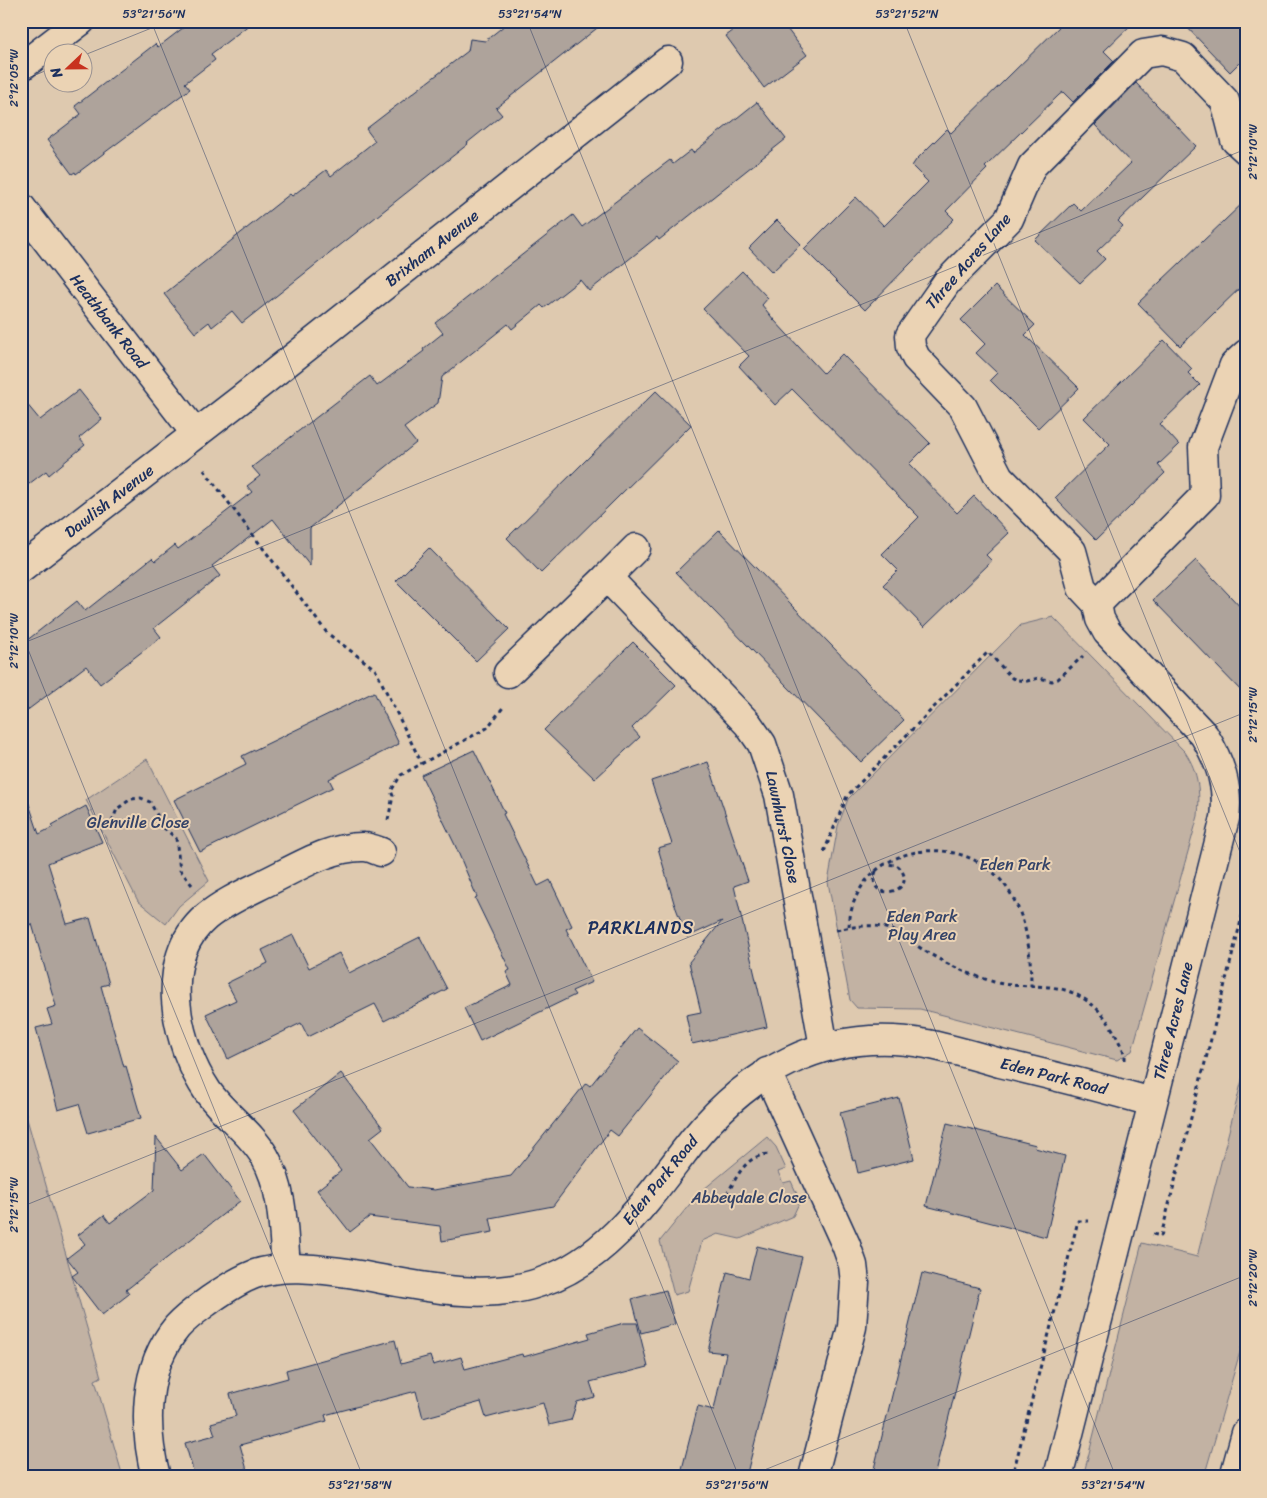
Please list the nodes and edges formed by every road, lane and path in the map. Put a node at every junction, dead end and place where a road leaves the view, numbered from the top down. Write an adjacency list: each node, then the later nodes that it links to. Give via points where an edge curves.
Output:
1 (82, 21): 3 (main road)
2 (668, 61): 7 (main road, Brixham Avenue)
3 (21, 67)
4 (1246, 150): 11 (main road, Three Acres Lane, via 1236,140 1225,101 1183,57 1162,51 1143,54 1032,166 1008,219 947,282 910,335 916,358 963,407 998,478 1072,551 1082,588)
5 (21, 207): 7 (main road, Heathbank Road)
6 (1246, 354): 11 (main road, via 1234,365 1203,448 1205,495)
7 (190, 439): 9 (main road, Dawlish Avenue); 14 (path, via 326,633 374,669)
8 (636, 548): 10 (main road)
9 (21, 568)
10 (606, 578): 13 (main road); 24 (main road, Lawnhurst Close, via 748,724 762,744 779,795)
11 (1097, 604): 27 (main road, Three Acres Lane, via 1106,632 1204,735 1225,782 1225,818)
12 (1088, 652): 17 (path, via 1065,675 1052,681 1039,678 1021,681 1012,678 988,652 847,796)
13 (508, 673): 14 (path, via 513,696 487,728)
14 (422, 764): 16 (path, via 401,775 391,791 393,796)
15 (112, 822): 19 (path, via 117,808 131,799 141,798 150,802 164,828 176,838 180,870 193,887)
16 (382, 852): 32 (main road, via 366,847 344,848 238,896 205,918 180,956 176,1012 184,1039 194,1067 209,1092 251,1136 275,1179)
17 (823, 856)
18 (880, 866): 18 (path, via 892,863 900,868 904,877 898,890 888,893 879,889 874,876); 21 (path, via 856,898); 23 (path, via 904,855 947,851 970,858 998,877 1017,904 1024,926)
19 (187, 892)
20 (1246, 901): 31 (path)
21 (849, 928): 22 (path); 23 (path, via 888,927 958,968 1009,986)
22 (828, 933)
23 (1031, 986): 25 (path, via 1073,993 1107,1018 1125,1055)
24 (824, 1047): 26 (main road, Eden Park Road); 27 (main road, Eden Park Road, via 872,1040 926,1044)
25 (1124, 1066)
26 (767, 1072): 32 (main road, Eden Park Road, via 715,1113 618,1232 589,1258 563,1274 537,1284 487,1292 460,1291 329,1270); 37 (main road, via 846,1245 855,1282 852,1327)
27 (1152, 1102): 39 (main road, Three Acres Lane)
28 (772, 1157): 29 (path, via 759,1155 748,1162 735,1176)
29 (722, 1201)
30 (1094, 1221): 38 (path, via 1078,1221)
31 (1161, 1236)
32 (286, 1268): 36 (main road, Eden Park Road, via 256,1274 224,1290 185,1318 157,1356 148,1410)
33 (1246, 1433): 40 (main road)
34 (21, 1458): 35 (path)
35 (29, 1477)
36 (156, 1477)
37 (812, 1477)
38 (1012, 1477)
39 (1058, 1477)
40 (1234, 1477)

